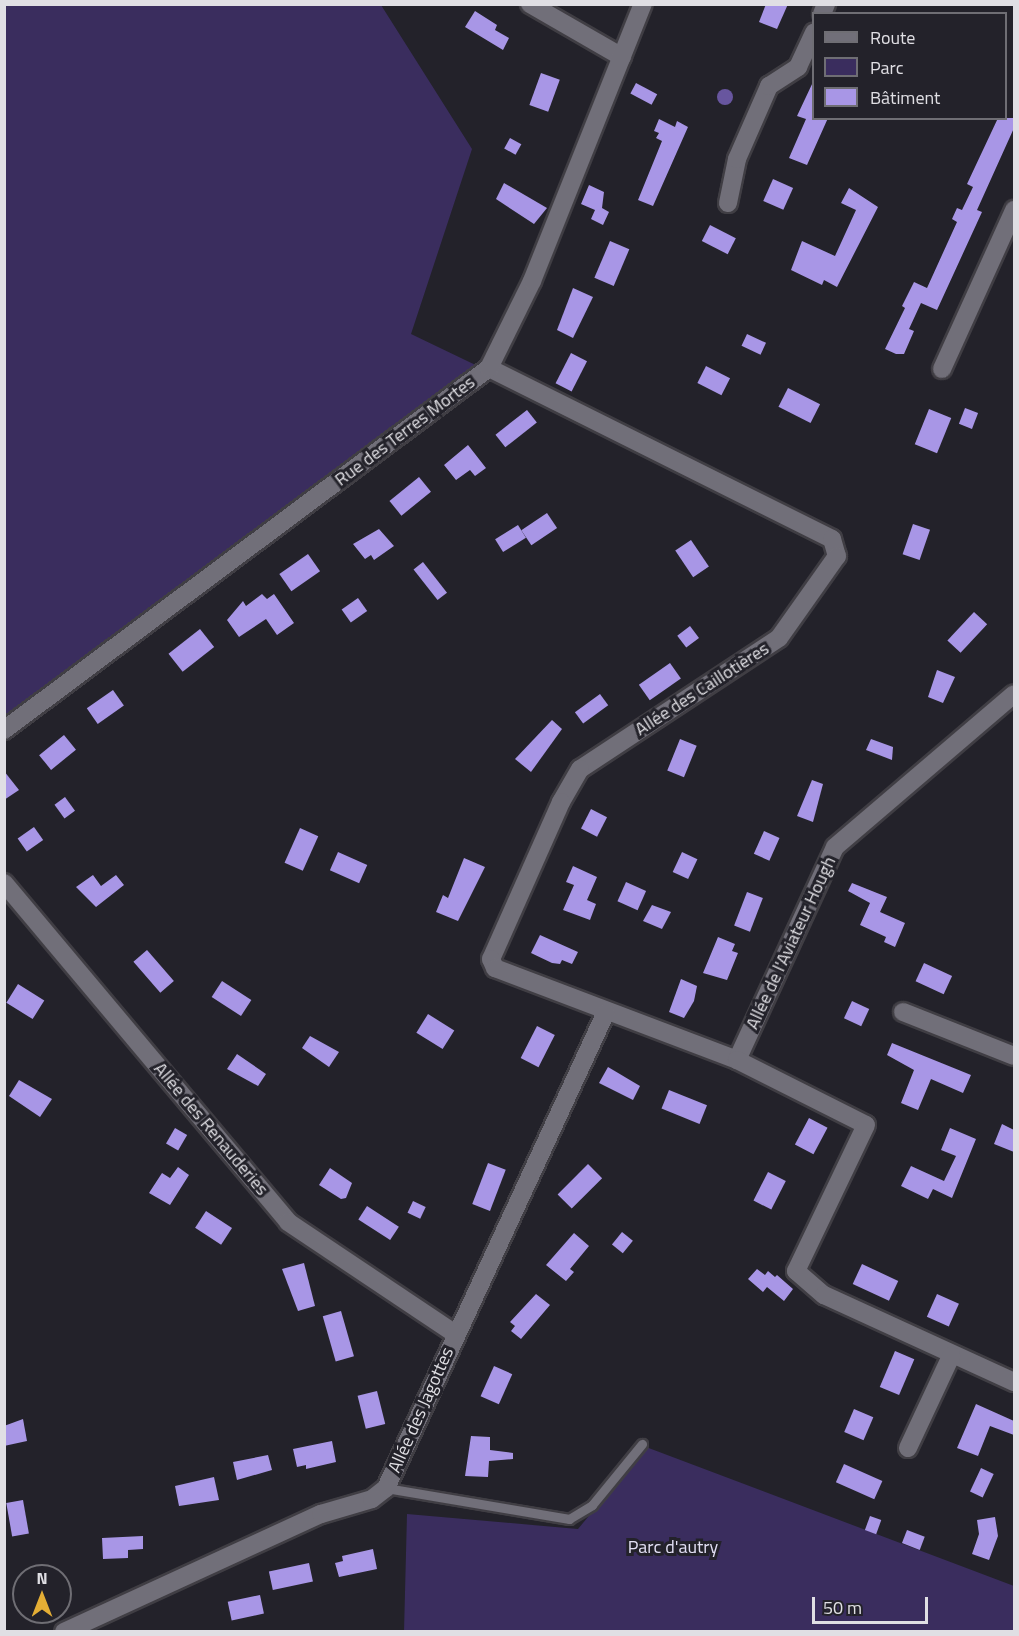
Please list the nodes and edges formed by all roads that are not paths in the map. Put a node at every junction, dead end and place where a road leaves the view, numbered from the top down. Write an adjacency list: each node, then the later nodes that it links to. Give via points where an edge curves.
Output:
1 (530, 4): 4 (street)
2 (643, 4): 4 (street, Rue des Terres Mortes)
3 (812, 34): 5 (street, via 798,67 769,86 737,159)
4 (622, 57): 7 (street, Rue des Terres Mortes, via 532,281)
5 (728, 203)
6 (1014, 210): 8 (street)
7 (489, 368): 10 (street, Rue des Terres Mortes); 12 (street, Allée des Caillotières, via 832,539 837,556 779,638 580,769 561,802 491,959 495,968)
8 (942, 369)
9 (1014, 694): 15 (street, Allée de l'Aviateur Hough, via 835,847)
10 (4, 730)
11 (4, 883): 16 (street, Allée des Renauderies, via 288,1222)
12 (606, 1012): 15 (street); 16 (street, Allée des Jagottes)
13 (903, 1012): 14 (street)
14 (1014, 1056)
15 (737, 1060): 17 (street, via 867,1125 796,1271 824,1295)
16 (455, 1334): 21 (street, Allée des Jagottes)
17 (951, 1356): 18 (street); 20 (street)
18 (1014, 1382)
19 (642, 1444): 21 (lane, via 592,1505 568,1519)
20 (908, 1448)
21 (386, 1488): 22 (street, Allée des Jagottes, via 372,1499 321,1514)
22 (64, 1632)

